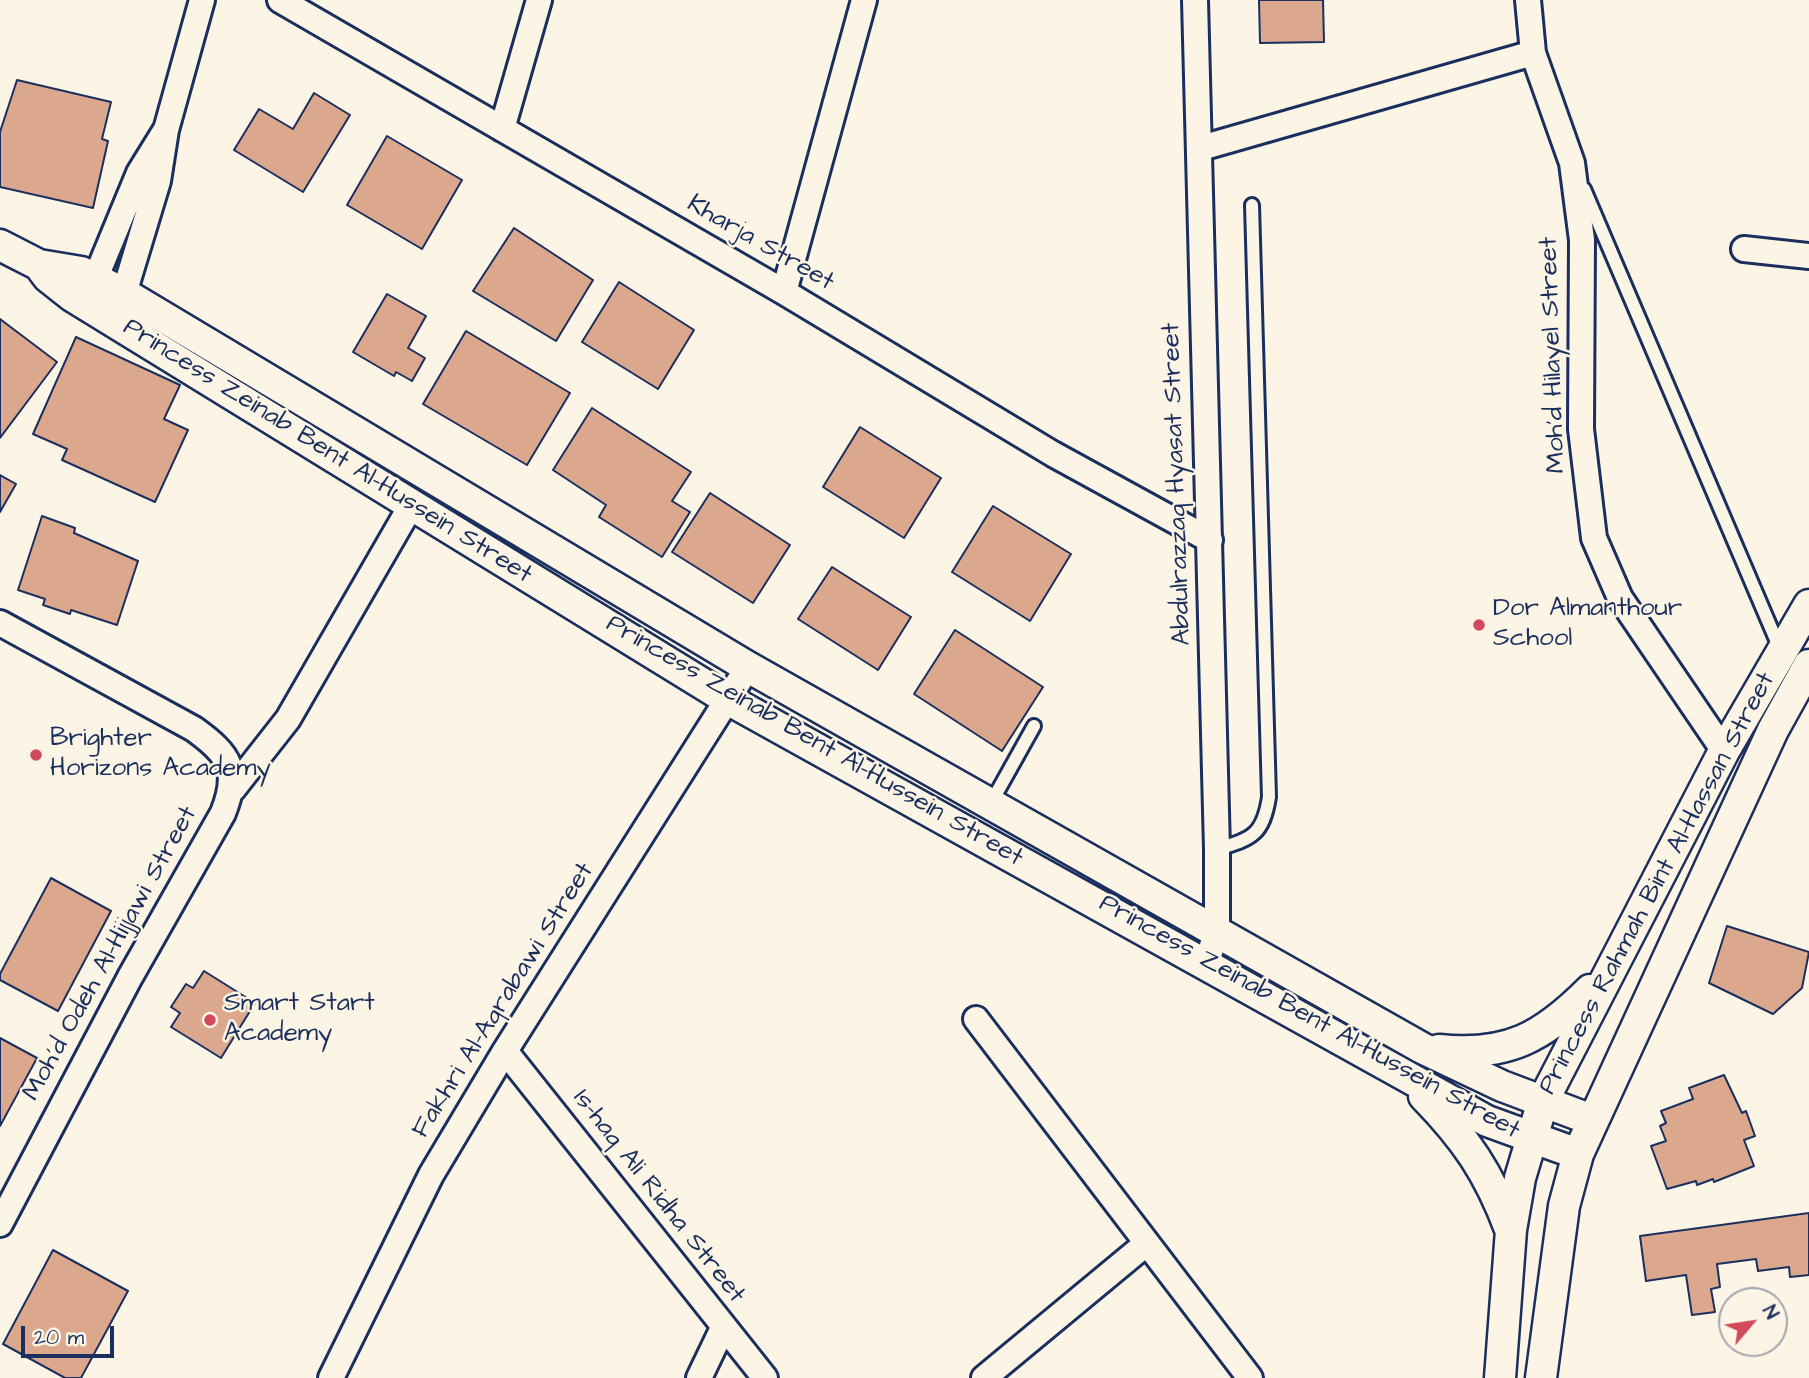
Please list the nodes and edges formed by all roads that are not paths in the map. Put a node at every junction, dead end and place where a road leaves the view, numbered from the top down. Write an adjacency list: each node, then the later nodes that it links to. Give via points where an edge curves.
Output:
1 (202, 0): 9 (street)
2 (280, 0): 8 (street, Kharja Street)
3 (539, 0): 8 (street)
4 (864, 0): 17 (street)
5 (1195, 0): 10 (street, Abdulrazzaq Hyasat Street)
6 (1528, 0): 7 (street, Moh'd Hilayel Street)
7 (1534, 53): 10 (street); 11 (street, Moh'd Hilayel Street)
8 (502, 129): 17 (street, Kharja Street)
9 (166, 130): 16 (street, via 144,161); 18 (street, via 162,169)
10 (1201, 148): 20 (street, Abdulrazzaq Hyasat Street, via 1204,440)
11 (1573, 163): 23 (lane); 28 (street, Moh'd Hilayel Street, via 1582,240 1581,429 1594,538 1620,598)
12 (1252, 205): 31 (lane, via 1269,797 1263,824 1256,833)
13 (0, 245): 16 (street, Princess Zeinab Bent Al-Hussein Street, via 40,265 68,268)
14 (1744, 249): 15 (street)
15 (1809, 256)
16 (90, 291): 18 (street, Princess Zeinab Bent Al-Hussein Street)
17 (784, 292): 20 (street, Kharja Street, via 1053,454)
18 (120, 308): 19 (street, Princess Zeinab Bent Al-Hussein Street); 25 (street, Princess Zeinab Bent Al-Hussein Street)
19 (412, 503): 26 (street, Princess Zeinab Bent Al-Hussein Street); 29 (street, via 288,719)
20 (1210, 540): 31 (street, Abdulrazzaq Hyasat Street)
21 (1809, 605): 23 (street, Princess Rahmah Bint Al-Hassan Street)
22 (0, 623): 29 (street, Moh'd Odeh Al-Hijjawi Street, via 205,737 231,765)
23 (1781, 650): 28 (street, Princess Rahmah Bint Al-Hassan Street)
24 (1809, 665): 40 (street, Princess Rahmah Bint Al-Hassan Street, via 1773,730)
25 (748, 667): 26 (street, Fakhri Al-Aqrabawi Street); 30 (street, Princess Zeinab Bent Al-Hussein Street)
26 (729, 700): 33 (street, Princess Zeinab Bent Al-Hussein Street); 37 (street, Fakhri Al-Aqrabawi Street)
27 (1034, 726): 30 (lane)
28 (1724, 751): 34 (street, Princess Rahmah Bint Al-Hassan Street)
29 (233, 789): 43 (street, Moh'd Odeh Al-Hijjawi Street)
30 (991, 804): 32 (street, Princess Zeinab Bent Al-Hussein Street)
31 (1217, 849): 32 (street, Abdulrazzaq Hyasat Street)
32 (1217, 930): 33 (street, Abdulrazzaq Hyasat Street); 36 (street, Princess Zeinab Bent Al-Hussein Street)
33 (1206, 965): 38 (street, Princess Zeinab Bent Al-Hussein Street)
34 (1610, 970): 36 (street, via 1551,1026 1530,1038 1476,1052); 39 (street, Princess Rahmah Bint Al-Hassan Street)
35 (976, 1019): 45 (street)
36 (1422, 1048): 39 (street, Princess Zeinab Bent Al-Hussein Street)
37 (505, 1051): 46 (street, Is-haq Ali Ridha Street); 47 (street, Fakhri Al-Aqrabawi Street, via 431,1175)
38 (1404, 1076): 41 (street, Princess Zeinab Bent Al-Hussein Street, via 1487,1121); 44 (street, via 1475,1155)
39 (1543, 1101): 40 (street, Princess Zeinab Bent Al-Hussein Street); 41 (street, Princess Rahmah Bint Al-Hassan Street)
40 (1592, 1120): 42 (street, Princess Rahmah Bint Al-Hassan Street)
41 (1532, 1139): 42 (street, Princess Zeinab Bent Al-Hussein Street); 44 (street, Princess Rahmah Bint Al-Hassan Street)
42 (1578, 1154): 53 (street, Princess Rahmah Bint Al-Hassan Street, via 1564,1206)
43 (0, 1224)
44 (1511, 1230): 52 (street, Princess Rahmah Bint Al-Hassan Street)
45 (1147, 1243): 50 (street); 51 (street)
46 (723, 1328): 48 (street); 49 (street, Is-haq Ali Ridha Street)
47 (331, 1378)
48 (699, 1378)
49 (765, 1378)
50 (984, 1378)
51 (1250, 1378)
52 (1500, 1378)
53 (1541, 1378)

